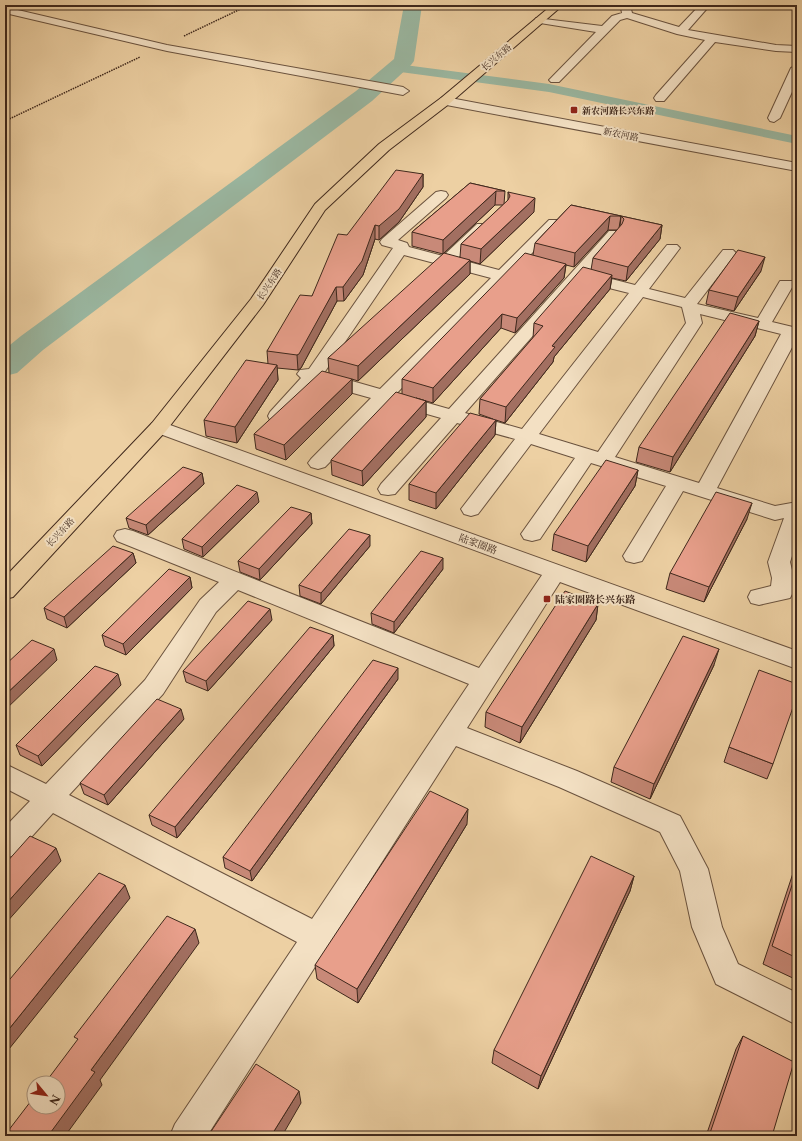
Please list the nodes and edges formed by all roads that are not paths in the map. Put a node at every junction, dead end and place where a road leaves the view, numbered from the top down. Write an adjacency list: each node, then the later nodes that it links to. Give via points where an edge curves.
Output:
1 (558, 5): 5 (main road, 长兴东路)
2 (706, 5): 7 (street)
3 (5, 10): 12 (street, via 162,47)
4 (629, 10): 6 (street); 7 (street)
5 (540, 20): 6 (street); 13 (main road, 长兴东路)
6 (604, 30): 11 (street)
7 (682, 32): 8 (street)
8 (712, 39): 9 (street); 14 (street)
9 (796, 46)
10 (797, 68): 15 (street)
11 (555, 80)
12 (403, 91)
13 (448, 98): 16 (street, 新农河路); 17 (street, 新农河路); 36 (main road, 长兴东路, via 384,147 320,207 257,302)
14 (660, 98)
15 (774, 118)
16 (797, 158)
17 (797, 167)
18 (441, 195): 23 (street, via 387,242 402,246)
19 (490, 219): 25 (street)
20 (554, 223): 27 (street, via 526,261)
21 (614, 234): 26 (street)
22 (672, 248): 29 (street)
23 (400, 249): 25 (street); 33 (street)
24 (728, 252): 30 (street)
25 (446, 261): 27 (street)
26 (570, 273): 29 (street); 35 (street)
27 (502, 276): 34 (street)
28 (786, 284): 31 (street)
29 (639, 291): 30 (street); 38 (street)
30 (690, 306): 31 (street); 39 (street, via 694,323)
31 (762, 325): 32 (street)
32 (794, 332): 43 (street)
33 (309, 375): 34 (street); 37 (street)
34 (384, 396): 35 (street); 40 (street)
35 (452, 415): 38 (street); 42 (street)
36 (159, 427): 49 (street, 陆家圈路); 51 (main road, 长兴东路)
37 (268, 427)
38 (528, 437): 39 (street); 44 (street)
39 (595, 457): 41 (street); 46 (street)
40 (318, 463)
41 (678, 483): 43 (street); 48 (street)
42 (388, 489)
43 (705, 492): 45 (street, via 775,513)
44 (471, 509)
45 (797, 510): 52 (street, via 779,562 783,578 782,592)
46 (532, 534)
47 (125, 536): 50 (street)
48 (634, 556)
49 (555, 572): 53 (street, 陆家圈路); 54 (street)
50 (235, 580): 54 (street); 57 (street, via 208,606 154,686)
51 (5, 591)
52 (759, 597)
53 (797, 660)
54 (484, 680): 55 (street)
55 (451, 733): 59 (street); 60 (street, via 568,779 670,824 694,869 707,927 727,974)
56 (5, 775): 57 (street)
57 (50, 797): 58 (street); 59 (street)
58 (5, 846)
59 (317, 937): 61 (street)
60 (797, 1009)
61 (187, 1136)

